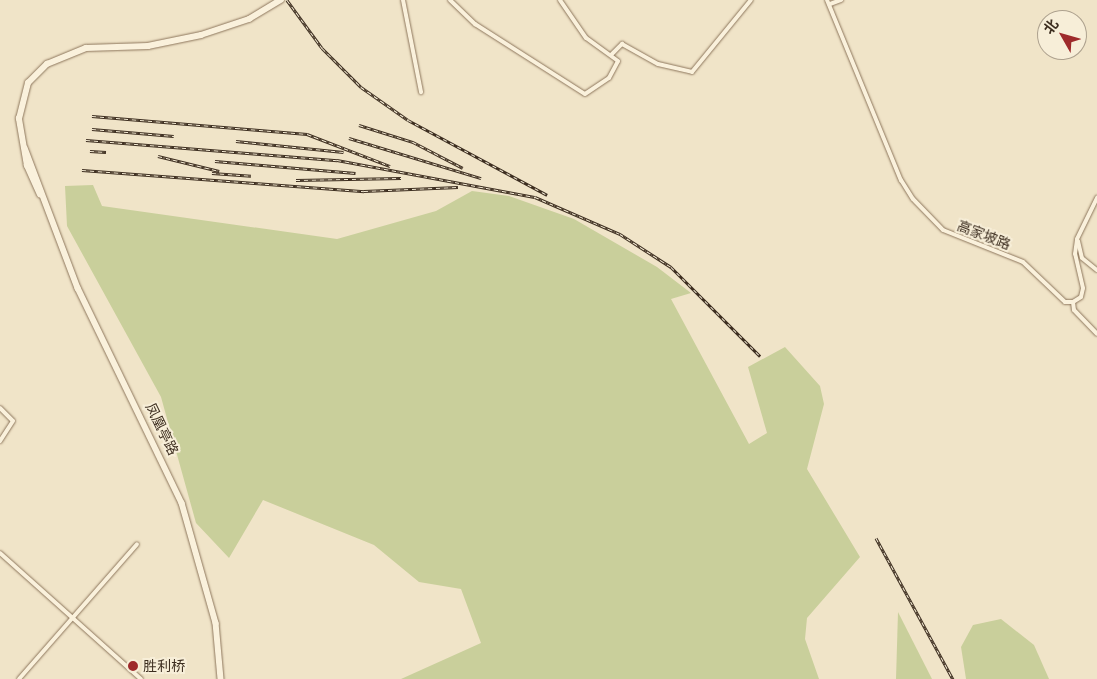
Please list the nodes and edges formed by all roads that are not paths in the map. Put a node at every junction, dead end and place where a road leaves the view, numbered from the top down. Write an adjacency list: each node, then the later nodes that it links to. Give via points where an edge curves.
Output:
1 (281, 0): 22 (street, 凤凰亭路, via 249,19 201,35 148,46 86,48 59,56 36,73 22,95 19,119 25,148 78,288 182,503 216,623)
2 (403, 0): 9 (street)
3 (450, 0): 8 (street, via 475,24 495,33 582,93 602,85 616,69 618,61)
4 (560, 0): 8 (street, via 586,38)
5 (751, 0): 8 (street, via 692,72 658,64 622,44)
6 (841, 0): 7 (street)
7 (828, 2): 13 (street, 高家坡路, via 901,180 913,200 954,238 1022,262 1065,302)
8 (611, 55)
9 (421, 92)
10 (1097, 198): 11 (street)
11 (1077, 239): 12 (street, via 1082,258); 13 (street, via 1075,254 1083,288 1082,297)
12 (1097, 270)
13 (1074, 302): 14 (street, via 1074,310)
14 (1097, 334)
15 (0, 408): 16 (street, via 14,421)
16 (0, 441)
17 (137, 544): 19 (street)
18 (0, 553): 19 (street)
19 (70, 616): 20 (street); 21 (street)
20 (19, 679)
21 (141, 679)
22 (221, 679)

